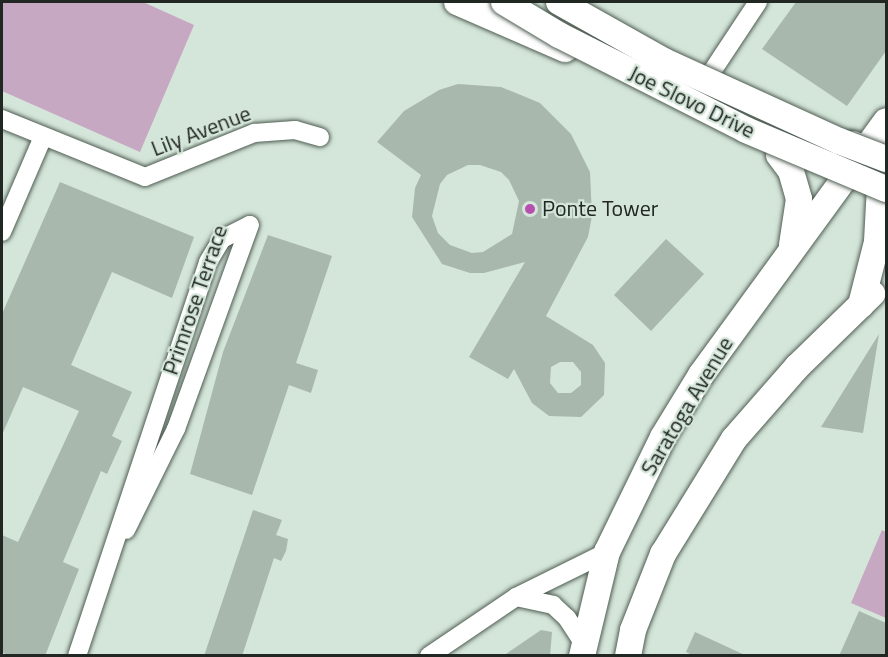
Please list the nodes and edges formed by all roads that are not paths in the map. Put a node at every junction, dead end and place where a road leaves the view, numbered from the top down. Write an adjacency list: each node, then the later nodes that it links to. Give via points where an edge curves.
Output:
1 (457, 2): 11 (main road, via 556,45)
2 (504, 2): 14 (main road, Joe Slovo Drive, bridge, via 560,35)
3 (559, 2): 12 (main road, Joe Slovo Drive, bridge, via 664,61)
4 (572, 2): 6 (main road)
5 (758, 2): 6 (street)
6 (709, 75): 12 (main road)
7 (2, 119): 9 (street, Lily Avenue)
8 (886, 121): 12 (main road, Saratoga Avenue)
9 (43, 137): 10 (street, Lily Avenue, via 145,177 254,133 295,130); 15 (street)
10 (320, 137)
11 (779, 155): 13 (main road); 16 (main road, via 791,171 799,199)
12 (876, 155): 13 (main road, Saratoga Avenue); 14 (main road)
13 (843, 183): 14 (main road); 16 (main road, Saratoga Avenue)
14 (884, 198): 18 (main road)
15 (2, 232)
16 (790, 251): 19 (main road, Saratoga Avenue, via 701,375 663,437)
17 (884, 283): 18 (main road)
18 (861, 305): 25 (main road, via 797,367 734,439 697,494 663,554 633,630)
19 (607, 552): 21 (street); 22 (main road, Saratoga Avenue)
20 (109, 559): 20 (street, Primrose Terrace, via 208,262 222,239 250,225 176,429 146,494); 23 (street, Primrose Terrace)
21 (516, 597): 22 (street, via 553,605 567,618); 24 (street)
22 (583, 650)
23 (77, 656)
24 (429, 656)
25 (628, 656)

